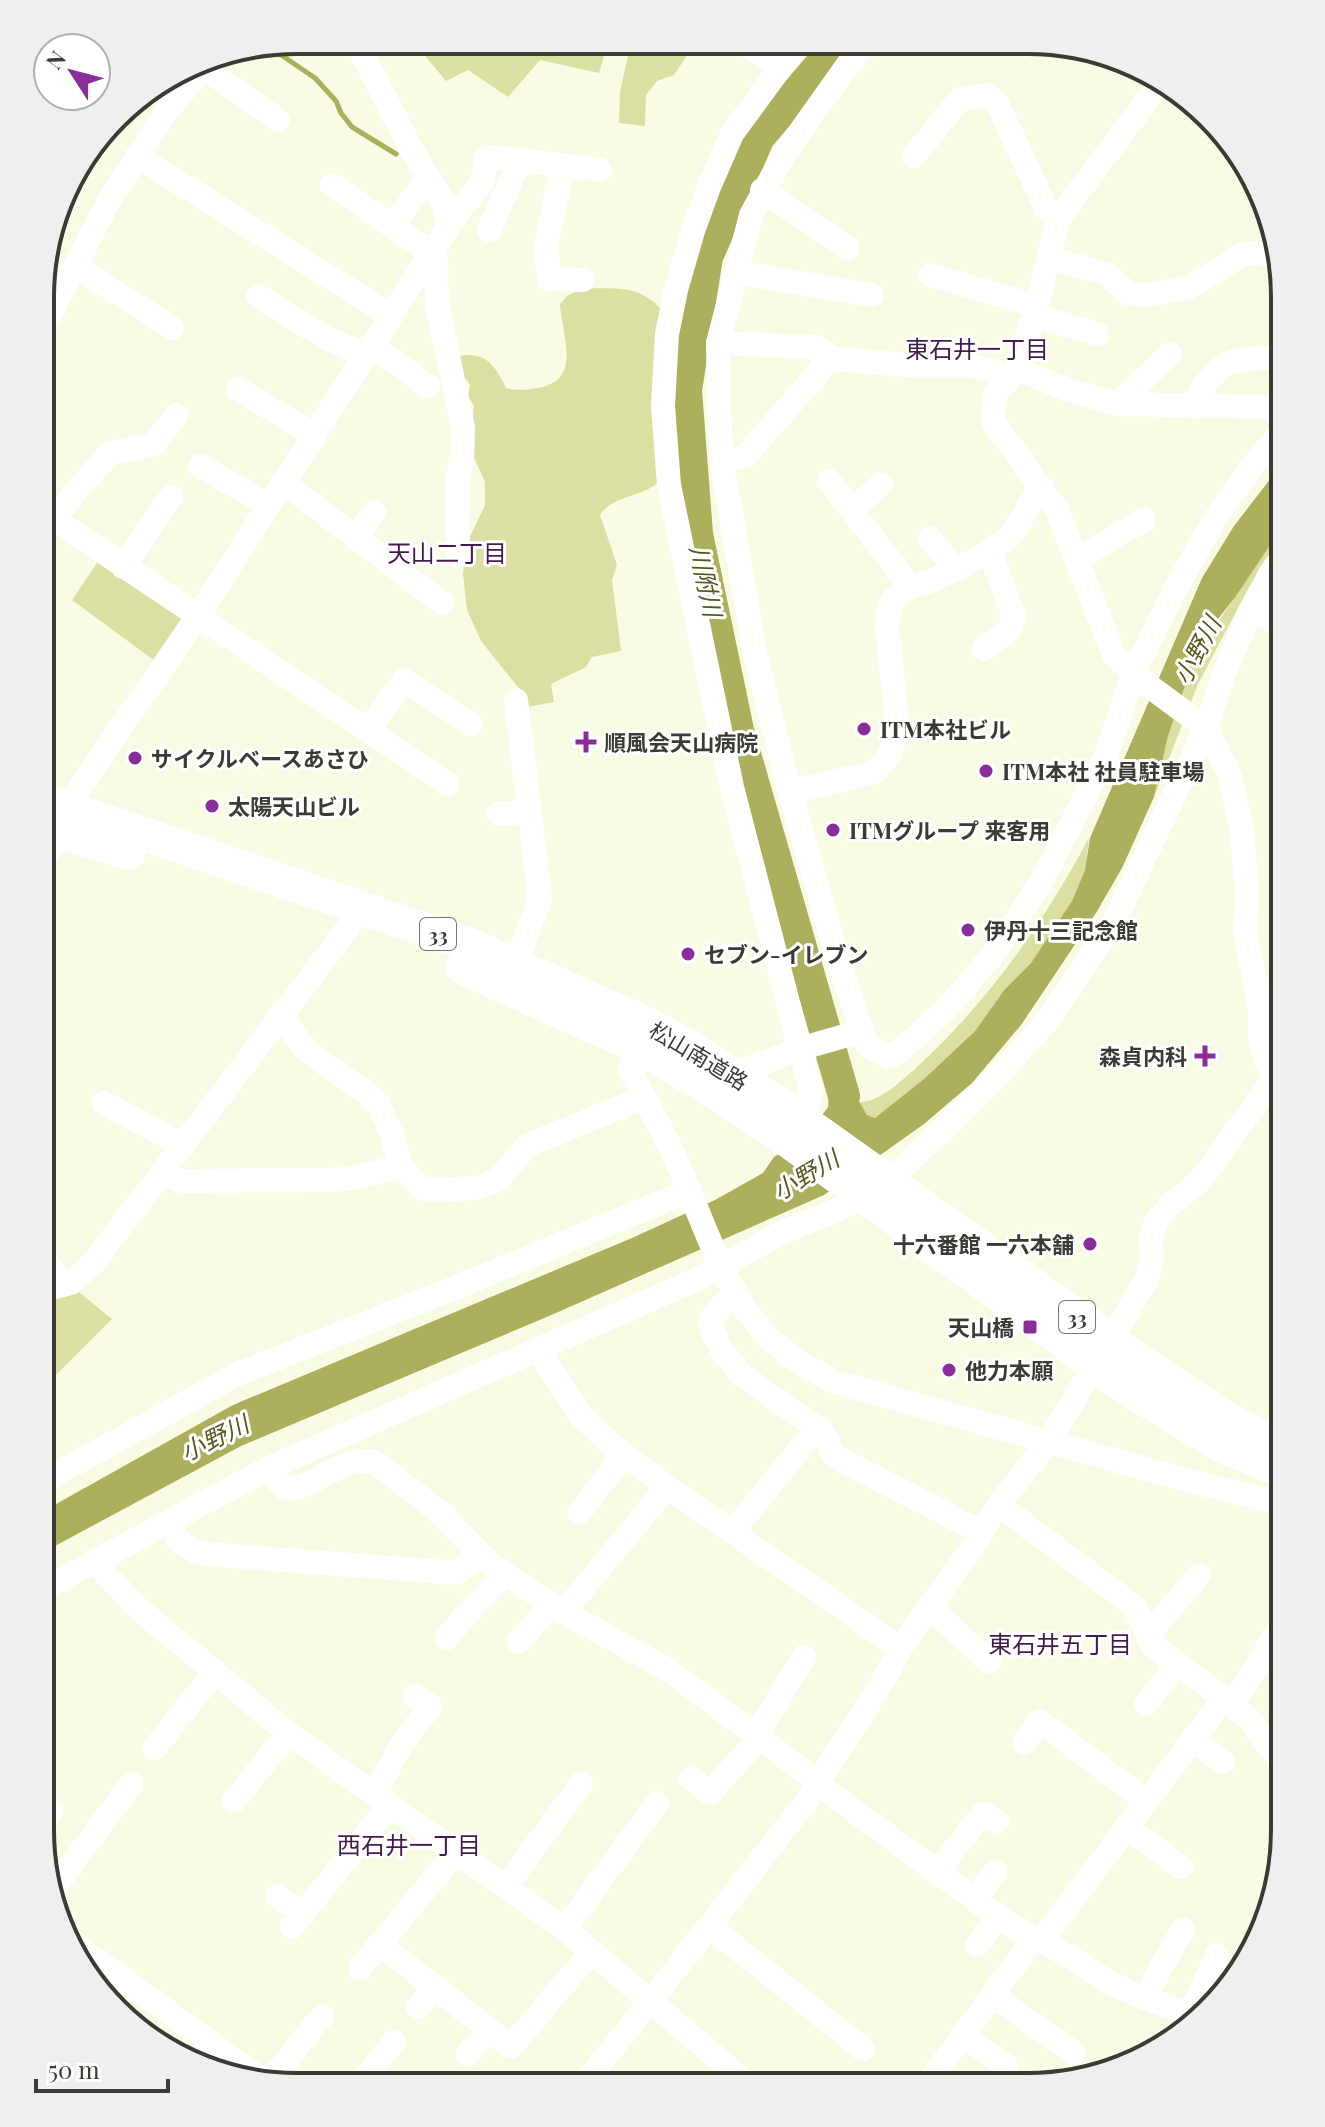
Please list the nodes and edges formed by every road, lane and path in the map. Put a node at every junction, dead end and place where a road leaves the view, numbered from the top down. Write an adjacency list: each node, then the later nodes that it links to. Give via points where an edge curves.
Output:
1 (362, 54): 13 (street)
2 (790, 54): 92 (street, via 732,134 693,231 667,334 663,406 669,485 714,704)
3 (858, 54): 15 (street)
4 (215, 69): 7 (street)
5 (195, 77): 8 (street)
6 (1154, 90): 17 (street)
7 (278, 120)
8 (137, 156): 24 (street); 32 (street)
9 (914, 156): 17 (street, via 960,99 989,95 1046,208)
10 (520, 160): 11 (street); 18 (street, via 486,159 483,180); 19 (street)
11 (563, 165): 12 (street); 27 (street, via 546,245 549,279)
12 (600, 170)
13 (428, 177): 16 (street); 18 (street)
14 (332, 185): 21 (street)
15 (762, 190): 20 (street); 25 (street)
16 (403, 212)
17 (1058, 219): 23 (street)
18 (449, 226): 21 (street)
19 (489, 230)
20 (848, 248)
21 (431, 252): 32 (street); 65 (street, via 463,428 457,479)
22 (1267, 256): 23 (street, via 1244,254 1190,287 1148,295 1129,294 1107,274)
23 (1048, 258): 31 (street)
24 (77, 267): 30 (street); 33 (street)
25 (735, 272): 28 (street); 35 (street)
26 (930, 275): 31 (street)
27 (583, 280)
28 (872, 295)
29 (258, 296): 37 (street, via 323,336)
30 (54, 305)
31 (1035, 310): 34 (street); 40 (street)
32 (390, 315): 37 (street)
33 (172, 328)
34 (1097, 334)
35 (718, 343): 36 (street); 49 (street)
36 (827, 348): 40 (street, via 925,367 966,364); 49 (street, via 819,372 745,456)
37 (367, 350): 41 (street); 47 (street)
38 (1170, 354): 43 (street)
39 (1271, 358): 44 (street, via 1232,361 1208,381)
40 (1012, 374): 43 (street); 54 (street, via 995,395 993,421)
41 (428, 386)
42 (238, 389): 47 (street)
43 (1117, 404): 44 (street)
44 (1194, 407): 45 (street)
45 (1271, 408)
46 (176, 415): 58 (street, via 153,445 110,453)
47 (313, 434): 52 (street)
48 (1271, 444): 76 (street, via 1213,522 1177,586)
49 (722, 462): 82 (street, via 754,649)
50 (200, 466): 56 (street)
51 (829, 481): 57 (street)
52 (283, 482): 56 (street); 63 (street)
53 (881, 485): 57 (street)
54 (1042, 488): 64 (street, via 1015,531); 66 (street, via 1057,510)
55 (171, 497): 67 (street)
56 (269, 505): 73 (street)
57 (851, 509): 70 (street)
58 (54, 510)
59 (375, 512): 63 (street)
60 (54, 520): 67 (street)
61 (1144, 520): 66 (street)
62 (930, 538): 68 (street)
63 (350, 539): 71 (street)
64 (989, 550): 68 (street); 75 (street, via 1014,616 1009,630)
65 (458, 556)
66 (1076, 560): 76 (street, via 1114,655)
67 (123, 567): 73 (street)
68 (954, 568): 70 (street)
69 (1271, 572): 72 (street)
70 (910, 586): 82 (street, via 888,612 898,731 889,755 875,772)
71 (442, 603)
72 (1250, 612): 74 (street); 79 (street)
73 (197, 617): 80 (street); 85 (street, via 81,786)
74 (1271, 620)
75 (984, 649)
76 (1137, 677): 79 (street); 90 (street, via 1107,754 1046,873 991,957 946,1009 890,1057 868,1046)
77 (516, 700): 84 (street)
78 (471, 724): 80 (street, via 404,680)
79 (1202, 725): 93 (street, via 1230,776 1242,831 1245,932 1260,1007 1260,1038); 102 (street, via 1112,926 1046,1022 996,1078)
80 (369, 730): 81 (street)
81 (448, 784)
82 (790, 792): 90 (street)
83 (499, 813): 84 (street)
84 (529, 813): 88 (street, via 540,898)
85 (54, 816)
86 (54, 817): 87 (highway, 松山南道路 / 33)
87 (353, 918): 88 (highway, 松山南道路 / 33, via 470,945); 89 (street)
88 (512, 977): 91 (highway, 松山南道路 / 33)
89 (281, 1016): 99 (street); 100 (street, via 307,1051 378,1104)
90 (856, 1032): 92 (street)
91 (641, 1035): 94 (highway, 松山南道路 / 33); 96 (street, via 630,1067); 98 (highway, 松山南道路 / 33, via 699,1082)
92 (800, 1048): 94 (street); 98 (street, via 811,1091)
93 (1271, 1067)
94 (733, 1075): 98 (highway, 松山南道路 / 33)
95 (1270, 1091): 110 (street, via 1200,1181 1156,1222 1147,1279)
96 (643, 1098): 100 (street, via 526,1146 499,1179 477,1188 422,1188); 103 (street)
97 (104, 1103): 99 (street)
98 (800, 1129): 102 (highway, 松山南道路 / 33)
99 (183, 1145): 101 (street)
100 (401, 1167): 101 (street, via 323,1180 181,1181)
101 (162, 1173): 106 (street, via 94,1262)
102 (871, 1186): 104 (street); 110 (highway, 松山南道路 / 33)
103 (690, 1195): 104 (street); 117 (street, via 238,1374)
104 (719, 1260): 108 (street); 109 (street, via 702,1277)
105 (54, 1272): 106 (street)
106 (66, 1284): 107 (street)
107 (54, 1287)
108 (736, 1292): 111 (street, via 711,1320 723,1352 743,1376); 112 (street, via 777,1345 835,1382)
109 (538, 1350): 114 (street, via 588,1425); 116 (street)
110 (1102, 1352): 112 (street); 113 (highway, 松山南道路 / 33); 115 (highway, 松山南道路 / 33, via 1125,1387 1220,1445)
111 (817, 1428): 122 (street); 124 (street, via 840,1460)
112 (1049, 1441): 119 (street); 120 (street)
113 (1270, 1441)
114 (624, 1455): 118 (street); 121 (street)
115 (1270, 1466)
116 (267, 1469): 123 (street); 125 (street, via 286,1489 348,1462 375,1462 441,1513)
117 (54, 1473)
118 (667, 1487): 131 (street); 136 (street)
119 (1270, 1501)
120 (999, 1505): 124 (street); 132 (street, via 1135,1607)
121 (579, 1513)
122 (743, 1519)
123 (167, 1523): 125 (street, via 181,1543 205,1554 458,1573); 126 (street)
124 (981, 1532): 130 (street)
125 (479, 1554): 127 (street)
126 (96, 1560): 129 (street); 140 (street, via 140,1610)
127 (506, 1574): 131 (street); 133 (street)
128 (1199, 1575): 132 (street)
129 (54, 1583)
130 (930, 1607): 136 (street); 138 (street)
131 (557, 1608): 134 (street); 145 (street, via 668,1670)
132 (1147, 1636): 139 (street)
133 (447, 1638)
134 (519, 1642)
135 (1270, 1644): 142 (street, via 1237,1698)
136 (900, 1648): 152 (street)
137 (804, 1657): 145 (street)
138 (989, 1662)
139 (1178, 1664): 142 (street); 143 (street)
140 (215, 1671): 144 (street); 148 (street)
141 (415, 1696): 155 (street, via 430,1706 399,1749)
142 (1229, 1702): 146 (street, via 1218,1706); 149 (street)
143 (1146, 1704)
144 (288, 1733): 155 (street); 157 (street)
145 (758, 1736): 151 (street, via 710,1793); 152 (street)
146 (1192, 1740): 150 (street); 156 (street)
147 (1024, 1743): 156 (street, via 1040,1721)
148 (155, 1748)
149 (1270, 1748)
150 (1223, 1762)
151 (691, 1779)
152 (818, 1783): 163 (street); 170 (street)
153 (131, 1784): 165 (street)
154 (581, 1784): 166 (street)
155 (382, 1800): 161 (street); 167 (street, via 297,1921)
156 (1145, 1800): 160 (street)
157 (234, 1801)
158 (657, 1803): 171 (street)
159 (997, 1821): 163 (street, via 982,1814)
160 (1126, 1826): 162 (street); 173 (street)
161 (456, 1852): 166 (street); 174 (street)
162 (1181, 1867)
163 (937, 1872): 168 (street)
164 (995, 1872): 168 (street)
165 (60, 1880)
166 (506, 1886): 171 (street)
167 (278, 1896)
168 (975, 1899): 169 (street)
169 (999, 1916): 173 (street); 175 (street)
170 (709, 1926): 184 (street); 192 (street)
171 (565, 1929): 176 (street)
172 (1183, 1929): 183 (street)
173 (1038, 1939): 181 (street); 183 (street)
174 (380, 1944): 178 (street); 180 (street)
175 (977, 1945)
176 (591, 1952): 184 (street); 189 (street, via 511,2047)
177 (1217, 1955): 185 (street)
178 (357, 1965)
179 (98, 1969): 182 (street)
180 (434, 1987): 186 (street); 189 (street)
181 (992, 1995): 190 (street); 193 (street, via 1045,2043)
182 (128, 1998): 195 (street)
183 (1144, 1998): 187 (street)
184 (650, 2002): 199 (street); 200 (street)
185 (1195, 2006)
186 (418, 2007)
187 (1186, 2014)
188 (322, 2016): 197 (street)
189 (488, 2029): 194 (street)
190 (963, 2035): 196 (street); 201 (street)
191 (394, 2042): 198 (street)
192 (863, 2049)
193 (1073, 2052)
194 (468, 2054)
195 (230, 2064)
196 (1006, 2066)
197 (279, 2072)
198 (369, 2073)
199 (593, 2073)
200 (735, 2073)
201 (936, 2073)

